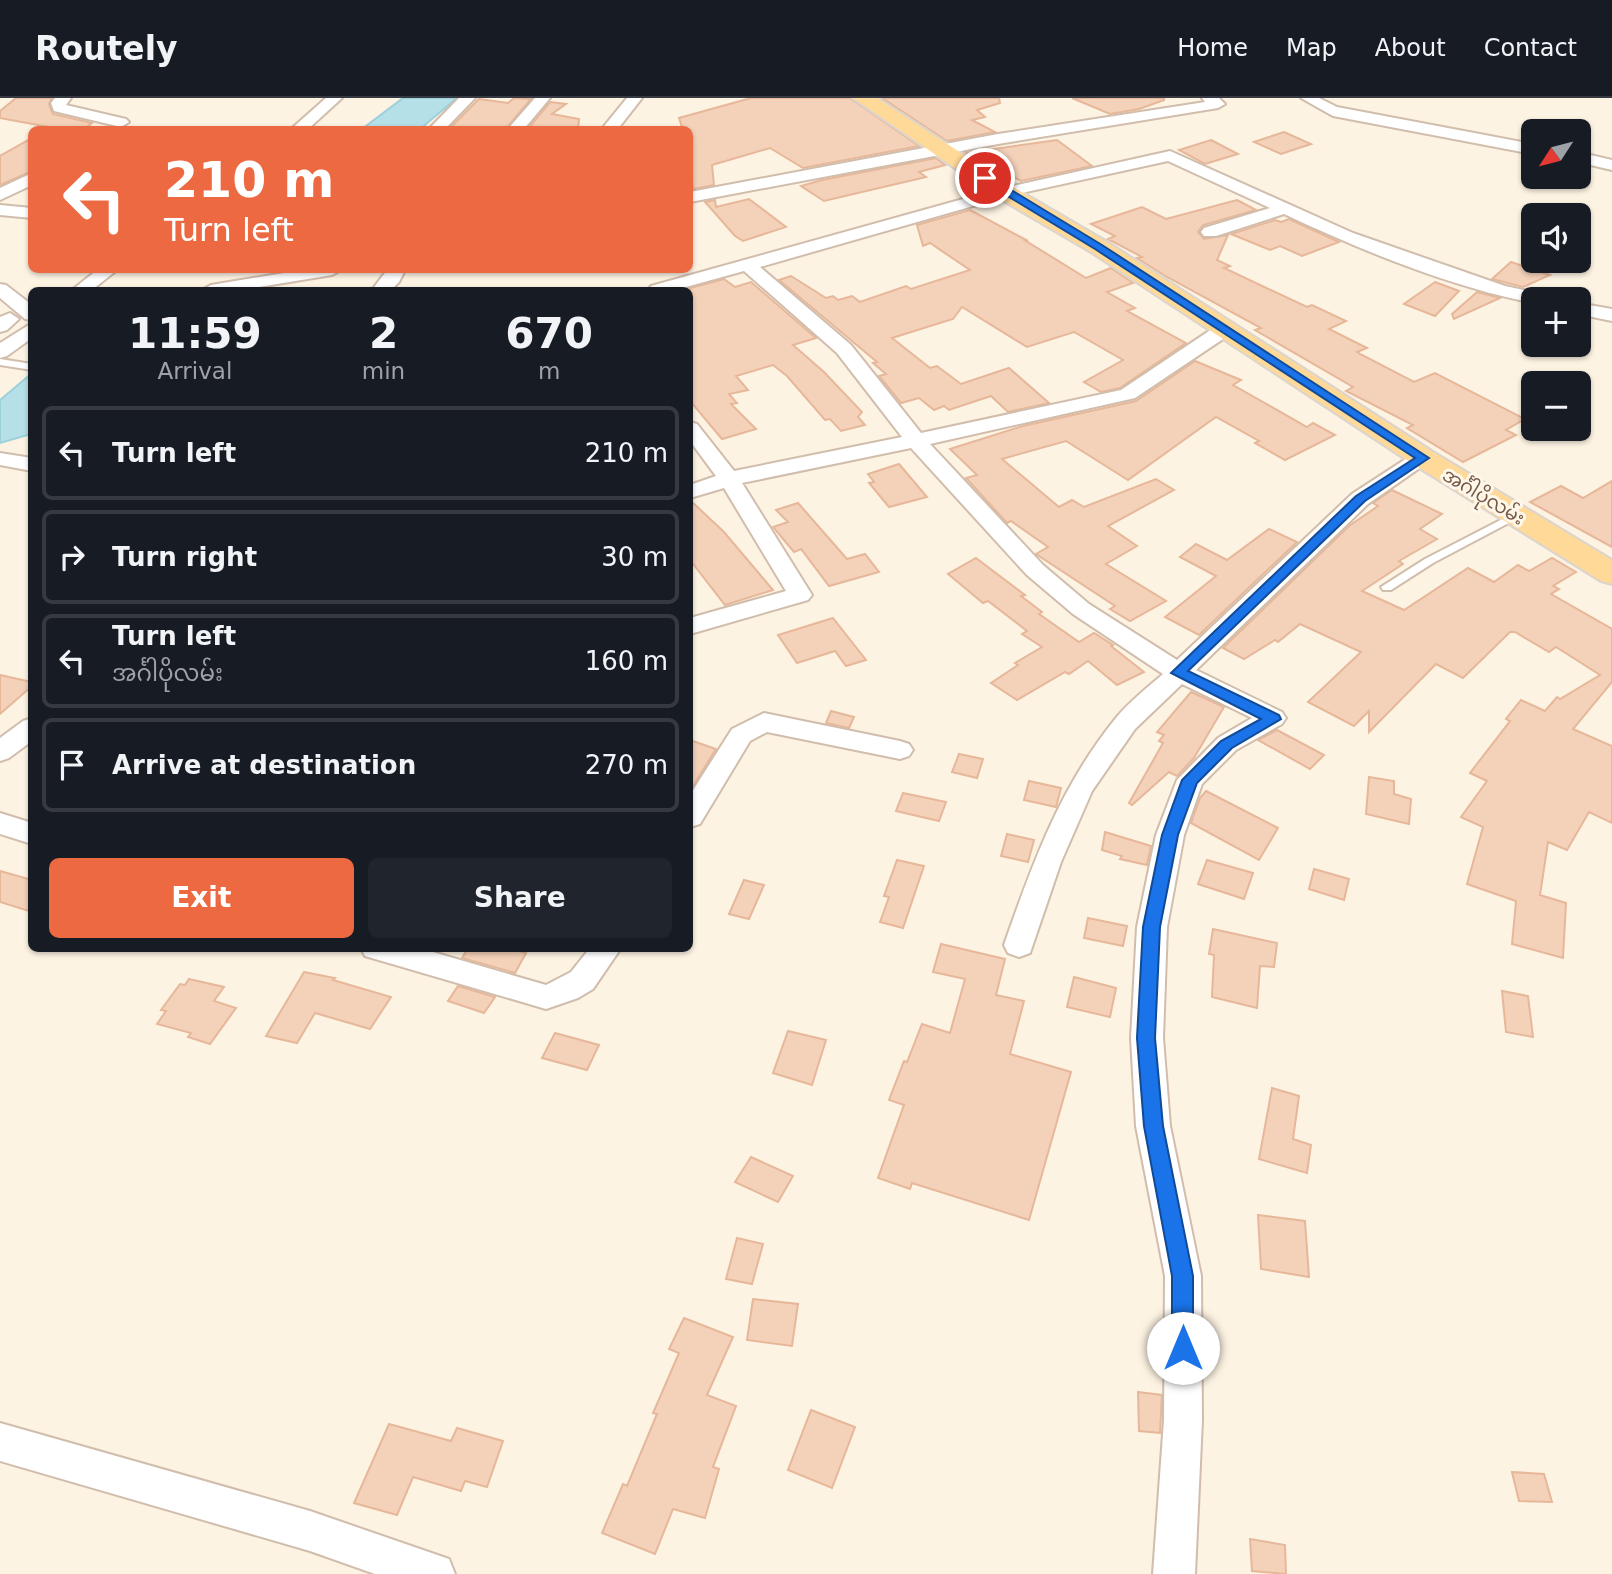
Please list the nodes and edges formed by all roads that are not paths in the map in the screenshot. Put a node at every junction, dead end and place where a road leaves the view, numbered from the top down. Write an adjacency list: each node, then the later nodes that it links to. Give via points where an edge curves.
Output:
1 (64, 98): 9 (street, via 59,108 121,122)
2 (335, 98): 10 (street)
3 (468, 98): 11 (street)
4 (543, 98): 12 (street)
5 (635, 98): 13 (street)
6 (863, 98): 15 (main road, အင်္ဂါပိုလမ်း)
7 (1209, 98): 15 (street, via 1217,104)
8 (1308, 98): 14 (street, via 1334,111)
9 (115, 126)
10 (302, 126)
11 (439, 126)
12 (518, 126)
13 (611, 126)
14 (1521, 147)
15 (944, 150): 19 (main road, အင်္ဂါပိုလမ်း); 21 (street)
16 (1591, 160): 17 (street)
17 (1612, 165)
18 (28, 179): 20 (street)
19 (1005, 192): 22 (street, via 1170,156); 26 (street); 41 (main road, အင်္ဂါပိုလမ်း)
20 (0, 195)
21 (693, 196)
22 (1284, 209): 25 (street); 35 (street, via 1373,246)
23 (0, 210): 24 (street)
24 (28, 213)
25 (1210, 232)
26 (746, 264): 33 (street); 47 (street, via 844,349)
27 (104, 273): 30 (street)
28 (314, 273): 31 (street)
29 (395, 273): 32 (street)
30 (85, 287)
31 (229, 287)
32 (384, 287)
33 (667, 287)
34 (0, 289): 37 (street)
35 (1521, 295)
36 (1591, 310): 38 (street)
37 (28, 312)
38 (1612, 315)
39 (28, 316): 40 (street)
40 (3, 322)
41 (1225, 329): 47 (street, via 1128,394); 48 (main road, အင်္ဂါပိုလမ်း)
42 (28, 333): 43 (street)
43 (0, 352)
44 (0, 362): 45 (lane)
45 (28, 366)
46 (693, 432): 51 (street)
47 (916, 441): 51 (street); 57 (street, via 1035,570 1081,609)
48 (1423, 458): 53 (main road, အင်္ဂါပိုလမ်း); 57 (street, via 1360,499)
49 (0, 459): 50 (street)
50 (28, 464)
51 (729, 479): 52 (street); 56 (street, via 800,595)
52 (693, 491)
53 (1516, 515): 54 (main road, အင်္ဂါပိုလမ်း); 55 (lane)
54 (1612, 574)
55 (1387, 587)
56 (693, 625)
57 (1178, 673): 64 (street, via 1126,723 1080,788 1047,862); 69 (street, via 1273,719 1227,744 1190,780 1170,835 1152,927 1146,1038 1153,1126 1182,1276 1183,1420)
58 (28, 730): 60 (street)
59 (900, 750): 61 (street, via 764,722 741,735)
60 (0, 752)
61 (693, 812)
62 (0, 823): 63 (street)
63 (28, 833)
64 (1019, 945)
65 (390, 952): 66 (street, via 546,997 586,980)
66 (604, 952)
67 (0, 1441): 68 (street, via 310,1531)
68 (434, 1574)
69 (1174, 1574)

